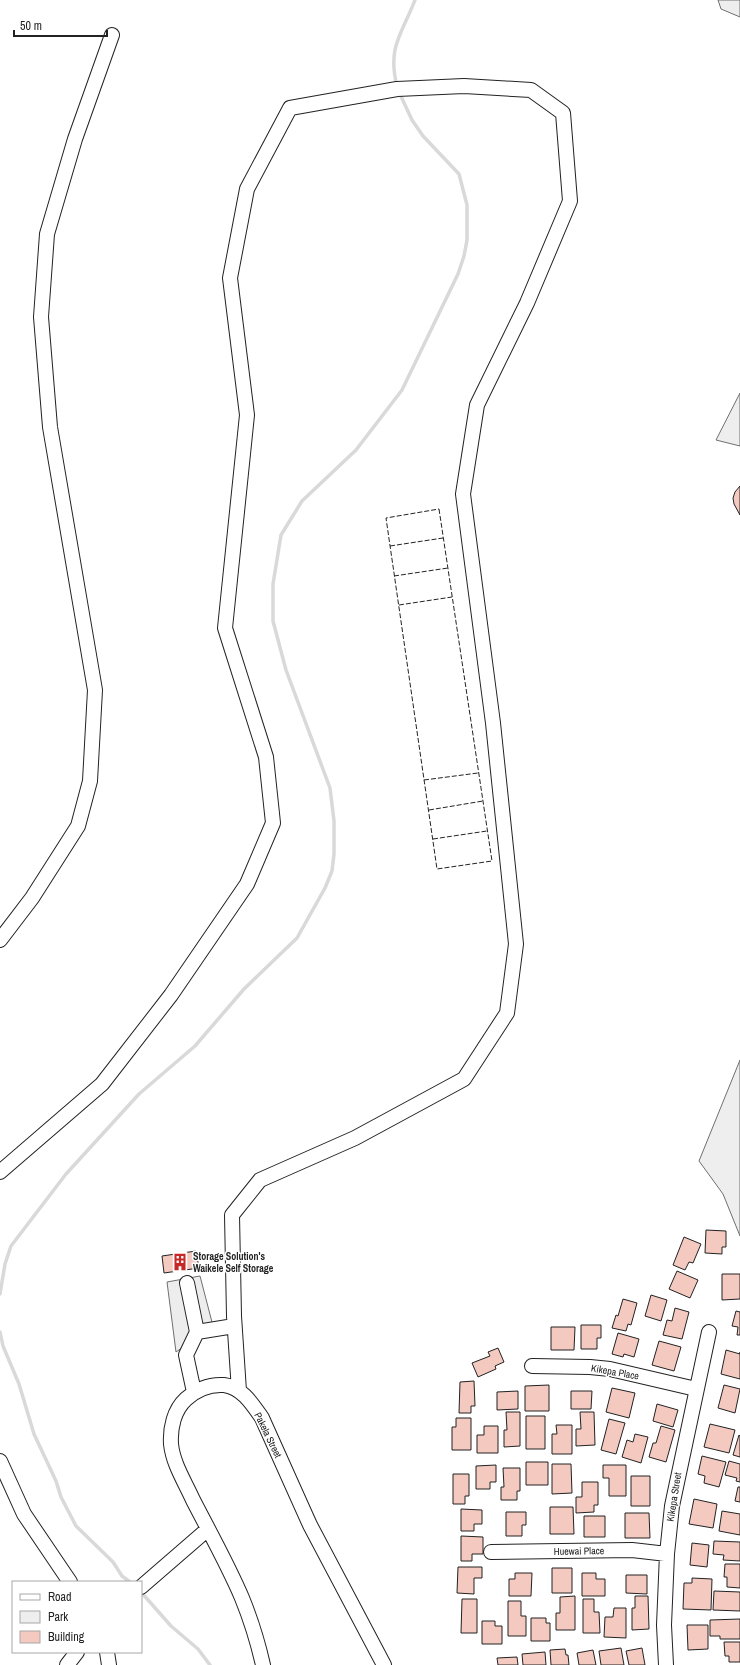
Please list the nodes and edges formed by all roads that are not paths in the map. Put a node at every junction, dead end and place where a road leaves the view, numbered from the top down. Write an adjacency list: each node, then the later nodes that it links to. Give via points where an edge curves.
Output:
1 (112, 35): 2 (street, via 75,139 47,234 41,317 50,427 95,690 90,781 78,826 32,898)
2 (0, 940)
3 (0, 1172): 5 (street, via 102,1084 139,1037 248,884 273,823 266,757 225,628 248,415 230,278 246,189 290,108 397,88 464,86 531,90 563,113 570,201 527,303 477,405 463,494 493,723 516,944 507,1013 464,1080 355,1138 260,1180 232,1215)
4 (187, 1283): 6 (street)
5 (234, 1326): 6 (street); 10 (street)
6 (197, 1332): 11 (street, via 186,1355)
7 (709, 1332): 9 (street, Kikepa Street)
8 (532, 1366): 9 (street, Kikepa Place, via 610,1369)
9 (696, 1389): 15 (street, Kikepa Street, via 672,1506)
10 (239, 1391): 11 (street, Pakela Street, via 215,1385); 23 (street, Pakela Street, via 253,1404 262,1418 310,1525)
11 (194, 1392): 13 (street, Pakela Street, via 182,1402 175,1416 171,1428 172,1445 181,1474)
12 (0, 1461): 16 (street, via 24,1514)
13 (208, 1529): 17 (street); 22 (street, Pakela Street, via 242,1598)
14 (491, 1552): 15 (street, Huewai Place, via 632,1550)
15 (667, 1554): 24 (street, Kikepa Street, via 664,1625)
16 (69, 1581)
17 (142, 1586)
18 (76, 1653): 20 (street)
19 (107, 1653): 21 (street)
20 (67, 1665)
21 (109, 1665)
22 (263, 1665)
23 (384, 1665)
24 (666, 1665)

